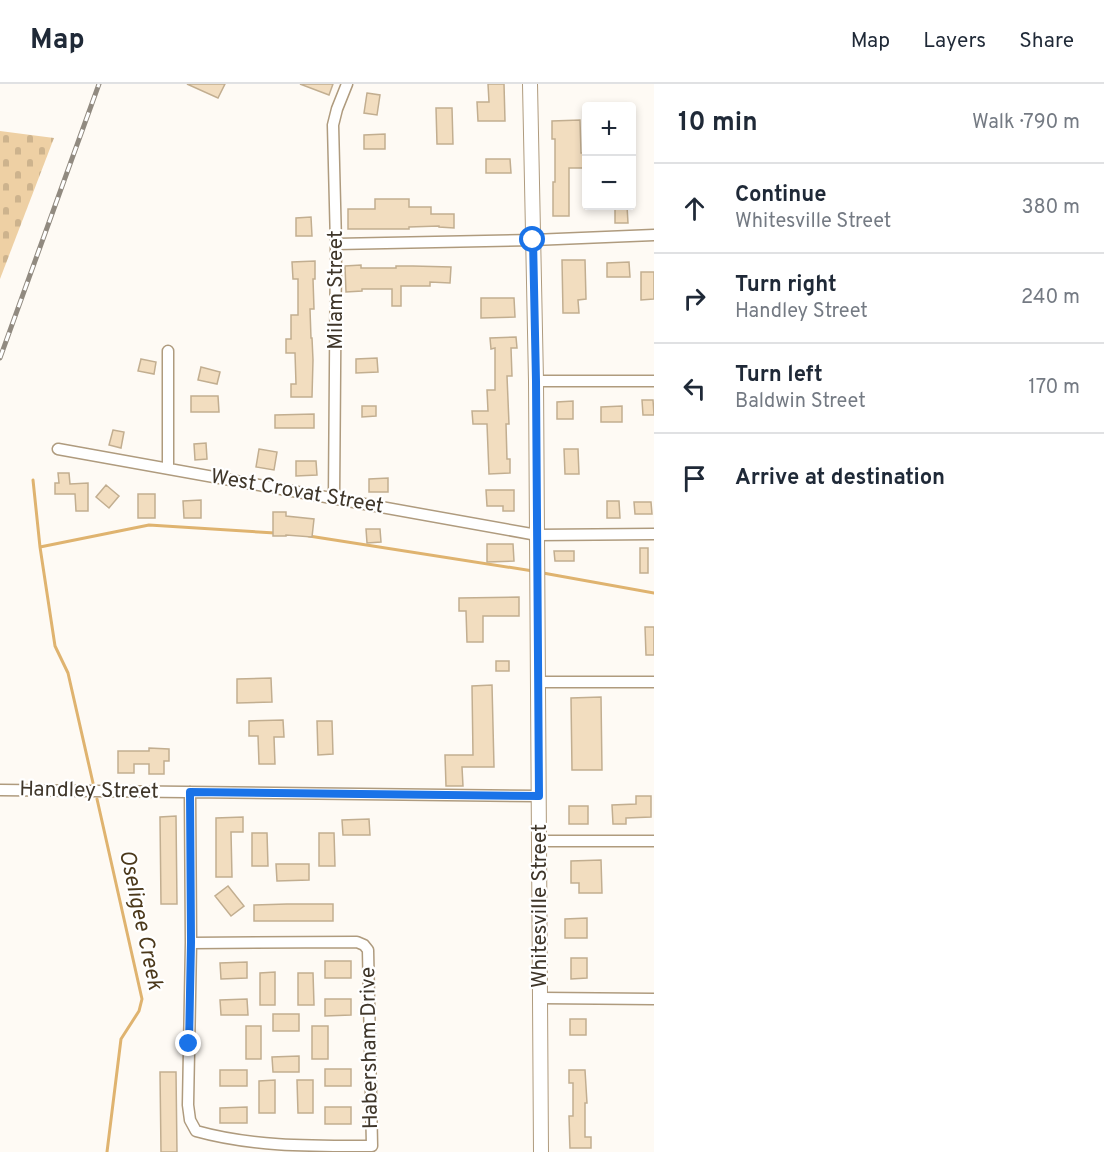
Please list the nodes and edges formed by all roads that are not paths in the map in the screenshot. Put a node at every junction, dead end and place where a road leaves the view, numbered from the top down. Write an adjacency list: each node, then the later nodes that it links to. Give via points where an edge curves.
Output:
1 (347, 84): 5 (street, Milam Street, via 333,125)
2 (530, 84): 4 (main road, Whitesville Street)
3 (654, 235): 4 (street)
4 (533, 240): 5 (street); 7 (main road, Whitesville Street)
5 (336, 244): 11 (street, Milam Street)
6 (168, 351): 10 (street)
7 (536, 381): 8 (street); 13 (main road, Whitesville Street)
8 (654, 381)
9 (58, 449): 10 (street, West Crovat Street)
10 (168, 468): 11 (street, West Crovat Street)
11 (334, 498): 13 (street, West Crovat Street)
12 (654, 534): 13 (street, West Crovat Street)
13 (537, 535): 14 (main road, Whitesville Street)
14 (538, 682): 15 (street); 18 (main road, Whitesville Street)
15 (654, 682)
16 (0, 790): 17 (street, Handley Street)
17 (190, 792): 18 (street, Handley Street); 21 (street)
18 (539, 796): 19 (main road, Whitesville Street)
19 (539, 841): 20 (street); 22 (main road, Whitesville Street)
20 (654, 841)
21 (191, 942): 21 (street, Habersham Drive, via 364,945 368,950 370,986 372,1146 271,1144 196,1131 188,1105)
22 (540, 998): 23 (street); 24 (main road, Whitesville Street)
23 (654, 999)
24 (541, 1152)

